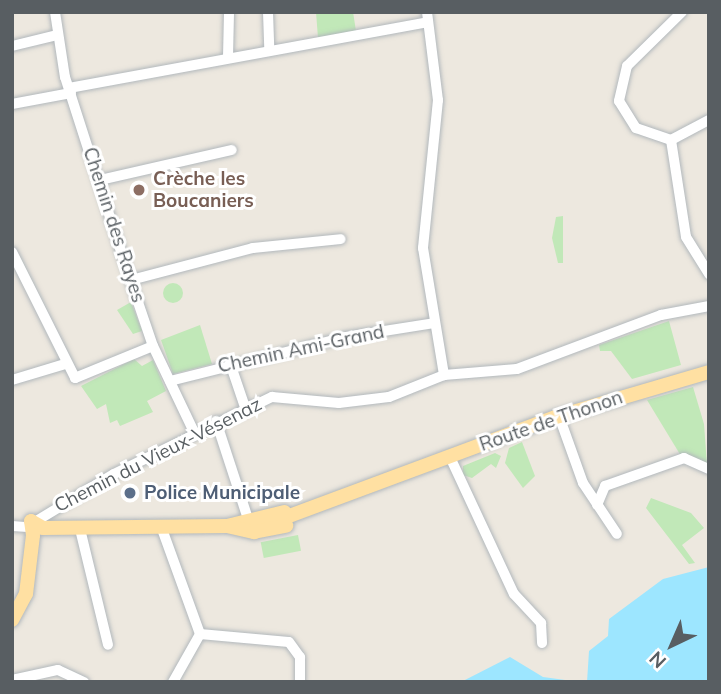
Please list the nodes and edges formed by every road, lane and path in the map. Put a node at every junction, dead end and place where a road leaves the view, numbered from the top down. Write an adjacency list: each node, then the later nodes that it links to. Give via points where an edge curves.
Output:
1 (55, 12): 6 (street, Chemin des Rayes)
2 (229, 12): 9 (street)
3 (268, 12): 8 (street)
4 (682, 12): 13 (street, via 627,65 618,90 631,124)
5 (427, 17): 8 (street); 21 (street, via 438,100 423,248)
6 (57, 35): 7 (street); 10 (street, Chemin des Rayes)
7 (12, 46)
8 (269, 50): 9 (street)
9 (228, 57): 10 (street)
10 (70, 90): 11 (street); 15 (street, Chemin des Rayes)
11 (12, 104)
12 (709, 120): 13 (street)
13 (671, 140): 18 (street, via 685,237)
14 (232, 150): 15 (street)
15 (100, 180): 19 (street, Chemin des Rayes)
16 (341, 239): 19 (street, via 253,248)
17 (12, 252): 24 (street)
18 (709, 274)
19 (131, 281): 22 (street, Chemin des Rayes)
20 (709, 306): 26 (street, Chemin du Vieux-Vésenaz, via 661,315 517,369)
21 (434, 324): 23 (street, Chemin Ami-Grand); 26 (street)
22 (153, 346): 24 (street, via 81,379); 28 (street, Chemin des Rayes)
23 (230, 363): 28 (street, Chemin Ami-Grand); 29 (street)
24 (65, 364): 27 (street)
25 (709, 372): 30 (main road, Route de Thonon)
26 (444, 375): 29 (street, Chemin du Vieux-Vésenaz, via 389,397 339,403 279,396)
27 (12, 380)
28 (170, 381): 32 (street, Chemin des Rayes)
29 (246, 407): 31 (street, Chemin du Vieux-Vésenaz)
30 (559, 416): 33 (main road, Route de Thonon); 36 (street)
31 (216, 421): 32 (street, Chemin du Vieux-Vésenaz); 38 (street)
32 (194, 432): 40 (street, Chemin du Vieux-Vésenaz)
33 (450, 457): 35 (main road, Route de Thonon); 46 (street, via 514,594 541,623)
34 (709, 469): 36 (street, via 684,458 605,486)
35 (396, 480): 37 (main road); 38 (main road, Route de Thonon, via 379,494 326,515)
36 (597, 505): 43 (street)
37 (273, 522)
38 (249, 525): 42 (main road, Route de Thonon)
39 (12, 526): 40 (street, Route de Thonon)
40 (35, 528): 41 (main road, Route de Thonon); 44 (main road, via 24,599)
41 (80, 529): 42 (main road, Route de Thonon); 47 (street)
42 (162, 530): 45 (street)
43 (617, 534)
44 (12, 620)
45 (200, 634): 50 (street); 51 (street, via 289,642 300,657)
46 (542, 643)
47 (108, 645)
48 (12, 680): 49 (street, via 58,670)
49 (84, 682)
50 (173, 682)
51 (300, 682)

